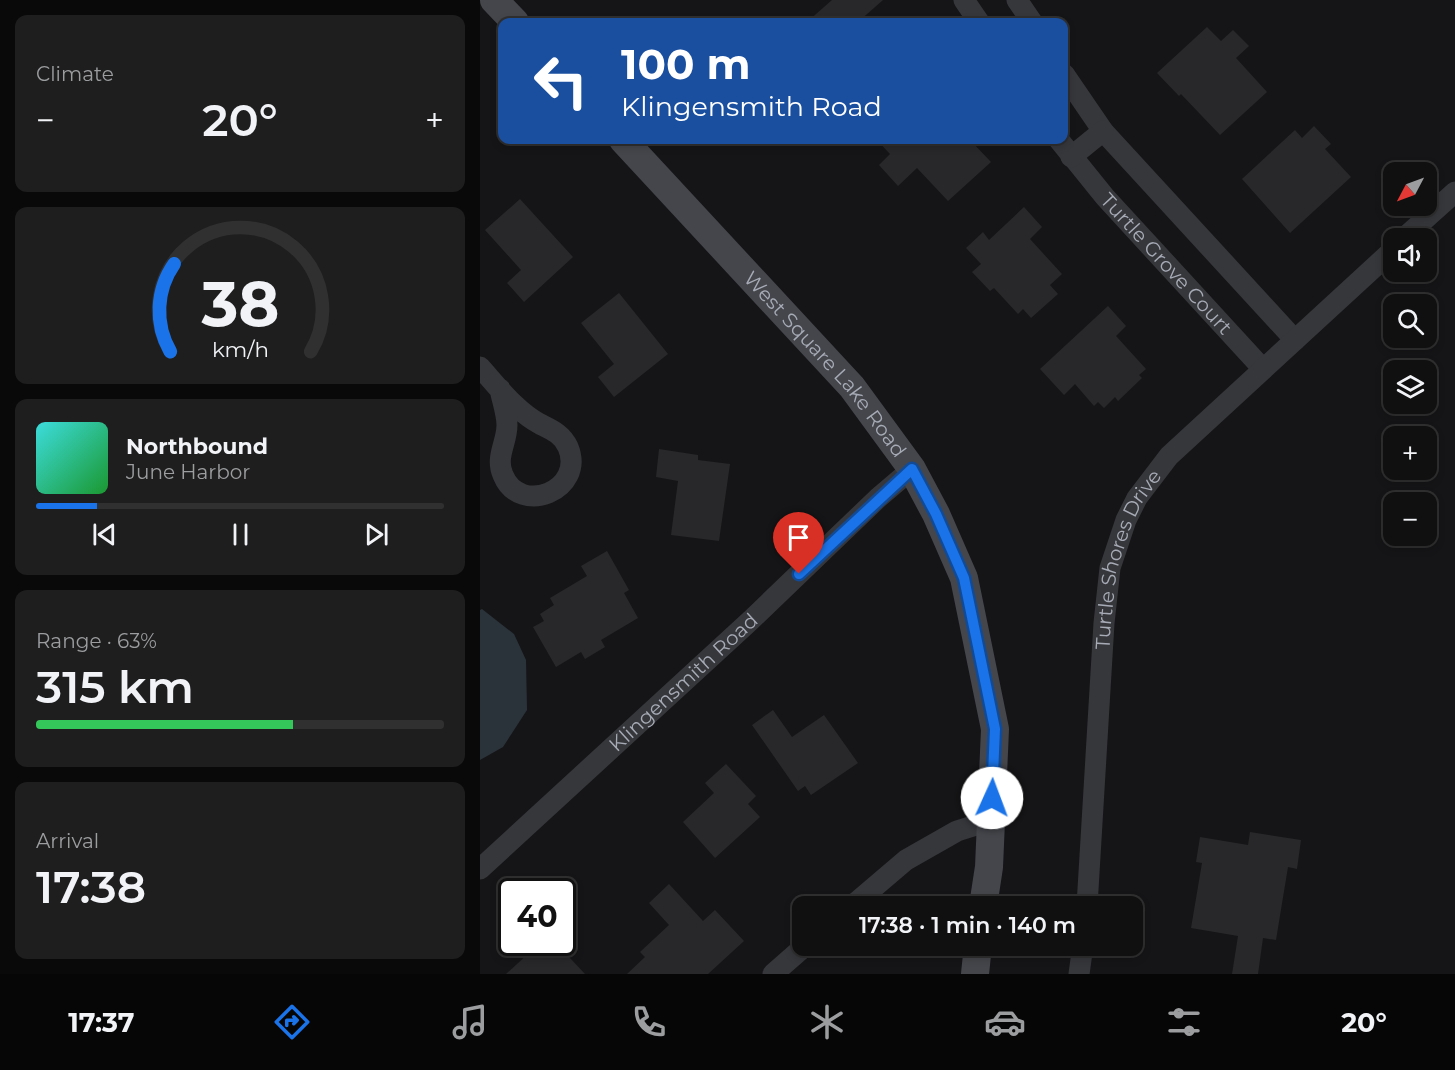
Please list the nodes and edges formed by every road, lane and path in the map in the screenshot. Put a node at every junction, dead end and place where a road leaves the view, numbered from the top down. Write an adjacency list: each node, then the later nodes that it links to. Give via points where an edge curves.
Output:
1 (495, 0): 4 (street)
2 (964, 0): 5 (street)
3 (1017, 0): 6 (street)
4 (511, 18)
5 (976, 18)
6 (1029, 18)
7 (1068, 80): 8 (street)
8 (1103, 131): 11 (street); 15 (street)
9 (627, 144): 19 (street, West Square Lake Road, via 852,387)
10 (1062, 144): 11 (street, Turtle Grove Court)
11 (1071, 157): 17 (street, Turtle Grove Court)
12 (1455, 192): 13 (street)
13 (1415, 228)
14 (1383, 259): 15 (street, Turtle Shores Drive)
15 (1295, 340): 17 (street, Turtle Shores Drive)
16 (480, 367): 18 (street)
17 (1263, 369): 24 (street, Turtle Shores Drive, via 1169,456 1137,498 1117,544 1110,568 1104,623)
18 (500, 389): 18 (street, via 507,425 500,454 503,476 509,485 528,496 550,493 567,478 571,457 567,446 553,430 526,416)
19 (912, 469): 20 (street, West Square Lake Road, via 964,578 995,729); 21 (street, Klingensmith Road)
20 (992, 820): 22 (street, via 957,831 906,860); 23 (street, West Square Lake Road)
21 (480, 869)
22 (864, 896)
23 (984, 896)
24 (1088, 896)
25 (793, 956): 28 (street)
26 (977, 956): 29 (street)
27 (1081, 956): 30 (street)
28 (773, 974)
29 (975, 974)
30 (1079, 974)

